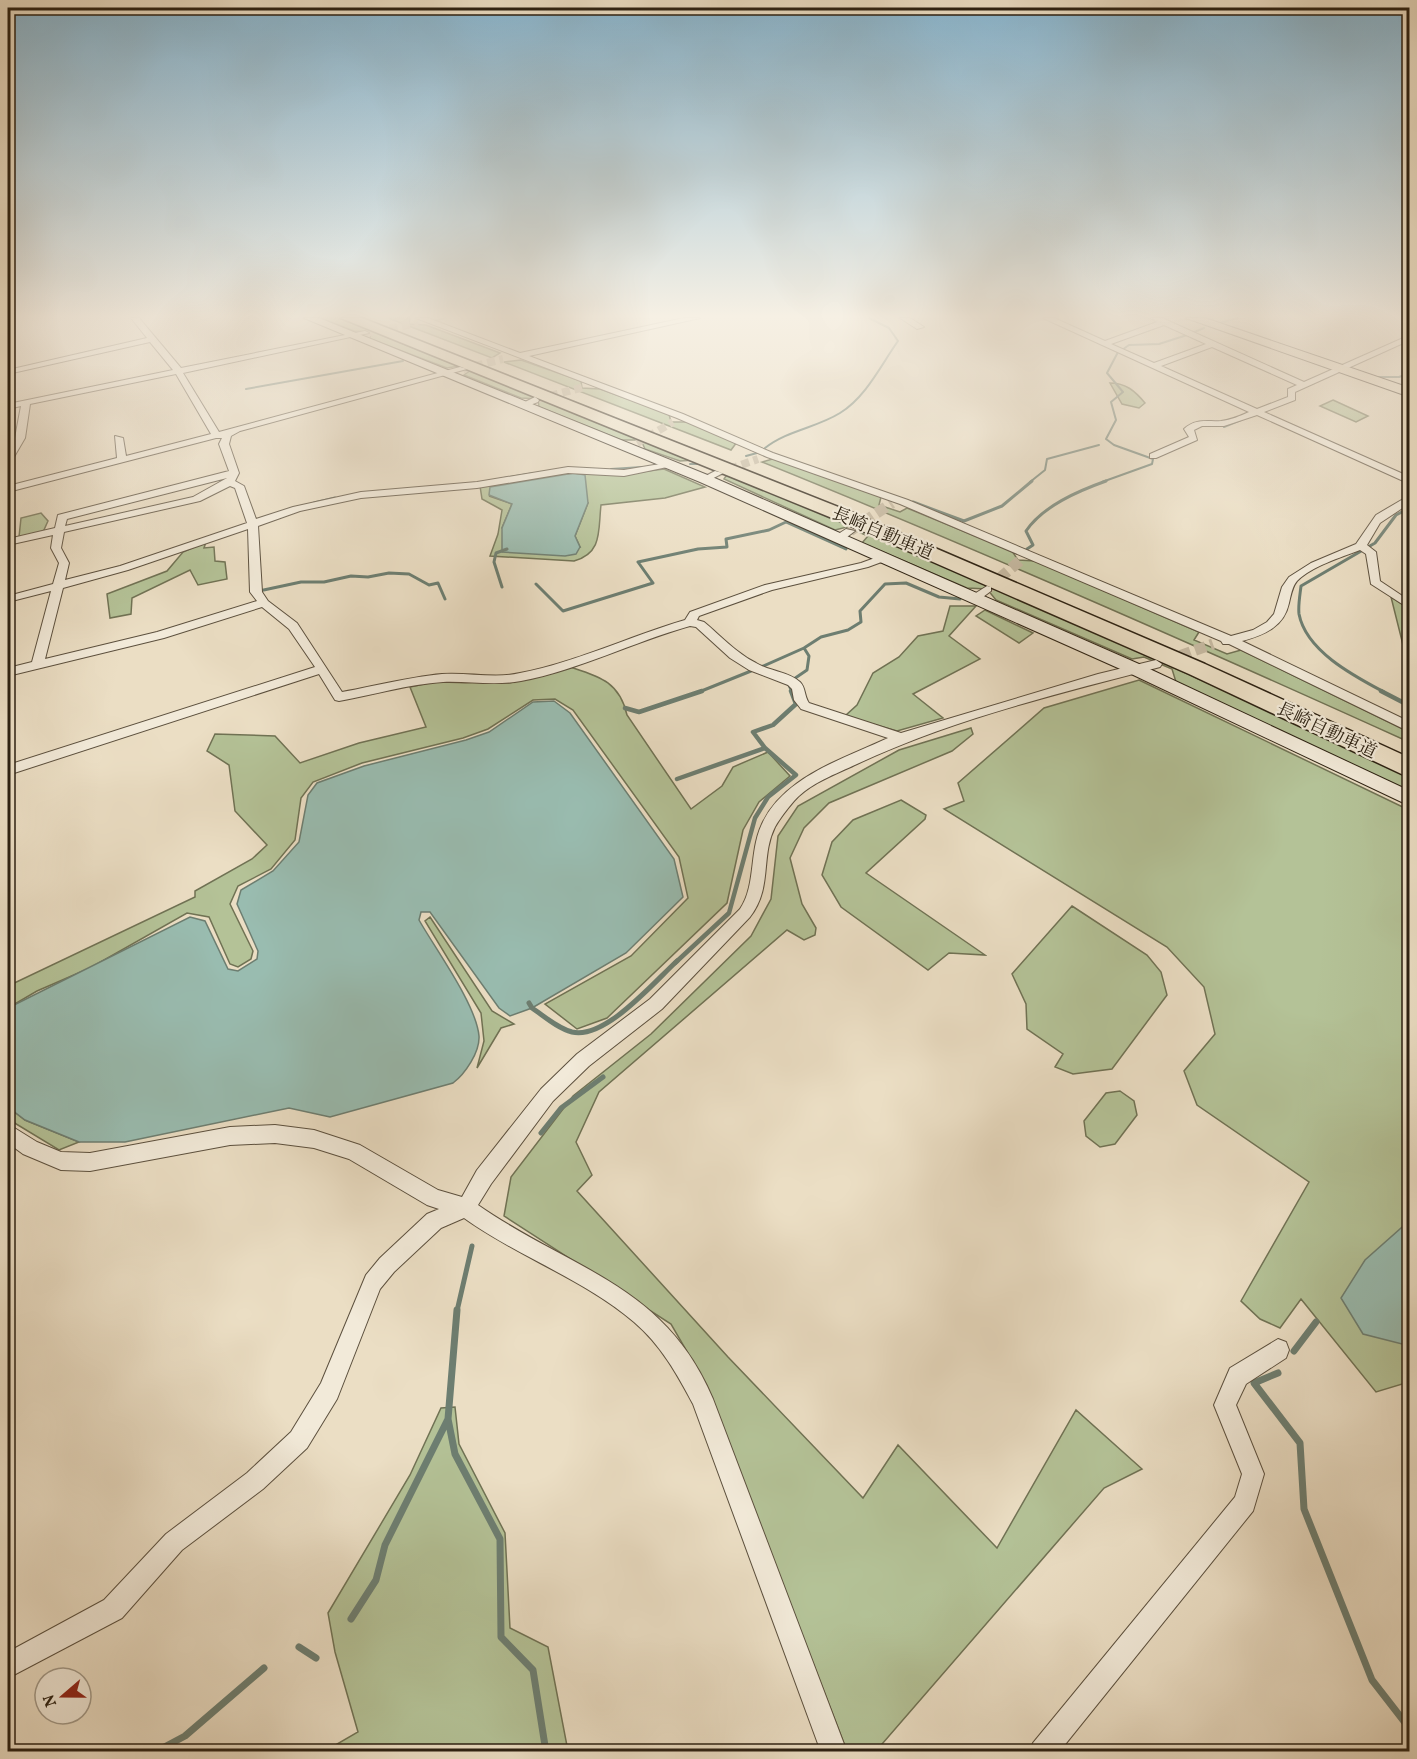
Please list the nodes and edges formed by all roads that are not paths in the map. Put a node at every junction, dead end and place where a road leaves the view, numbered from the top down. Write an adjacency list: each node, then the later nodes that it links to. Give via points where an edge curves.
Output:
1 (35, 400): 10 (street)
2 (195, 400): 13 (street)
3 (344, 400): 14 (street, via 256,423)
4 (525, 400): 21 (street)
5 (541, 400): 46 (highway, 長崎自動車道, via 844,516 1186,664)
6 (565, 400): 45 (highway, 長崎自動車道, via 854,508 1022,578)
7 (631, 400): 16 (street)
8 (1232, 400): 12 (street)
9 (1286, 400): 12 (street)
10 (26, 402): 11 (street); 18 (street, via 20,438)
11 (8, 406)
12 (1257, 411): 17 (street, via 1227,422 1194,424 1189,429 1194,438); 23 (street)
13 (216, 435): 14 (street); 20 (street)
14 (227, 435): 22 (street, via 224,444)
15 (118, 438): 20 (street)
16 (770, 454): 19 (street); 36 (street)
17 (1153, 456)
18 (8, 459)
19 (758, 459)
20 (122, 460): 24 (street)
21 (672, 465): 26 (street, via 624,472 568,470 455,488 361,495); 30 (street, via 712,476 845,535)
22 (232, 477): 26 (street); 27 (street, via 196,499); 27 (street, via 66,515)
23 (1410, 481)
24 (8, 489)
25 (1410, 498): 29 (street, via 1373,525)
26 (252, 521): 31 (street, via 187,548); 33 (street, via 256,592)
27 (59, 532): 28 (street); 31 (street, via 56,548 64,563)
28 (8, 542)
29 (1365, 549): 34 (street, via 1374,582); 36 (street, via 1293,578 1274,622)
30 (883, 558): 35 (street, via 864,566 769,587 694,614); 40 (street, via 981,594)
31 (60, 583): 32 (street); 38 (street)
32 (8, 599)
33 (264, 603): 38 (street, via 160,635); 41 (street, via 293,626)
34 (1410, 606)
35 (690, 622): 41 (street, via 606,652 503,680 442,678 339,697); 44 (street, via 700,624 753,668 798,687 805,706)
36 (1230, 640): 37 (street); 43 (street)
37 (1213, 644)
38 (38, 664): 42 (street)
39 (1156, 664): 40 (street)
40 (1133, 668): 44 (street); 48 (street)
41 (322, 669): 47 (street)
42 (8, 672)
43 (1410, 728)
44 (901, 738): 50 (street, via 814,778 791,795 769,824 754,901 746,913 656,1004 583,1060 547,1095 484,1177)
45 (1410, 753)
46 (1410, 768)
47 (8, 770)
48 (1410, 799)
49 (8, 1133): 50 (street, via 61,1161 90,1162 230,1136 275,1134 314,1138 353,1151 434,1198)
50 (466, 1208): 52 (street, via 434,1221 374,1282 329,1391 299,1440 255,1481 174,1542 113,1610); 53 (street, via 641,1314 683,1363 702,1399)
51 (1278, 1350): 54 (street, via 1238,1376 1225,1405 1253,1474 1245,1503)
52 (8, 1665)
53 (834, 1752)
54 (1042, 1752)

